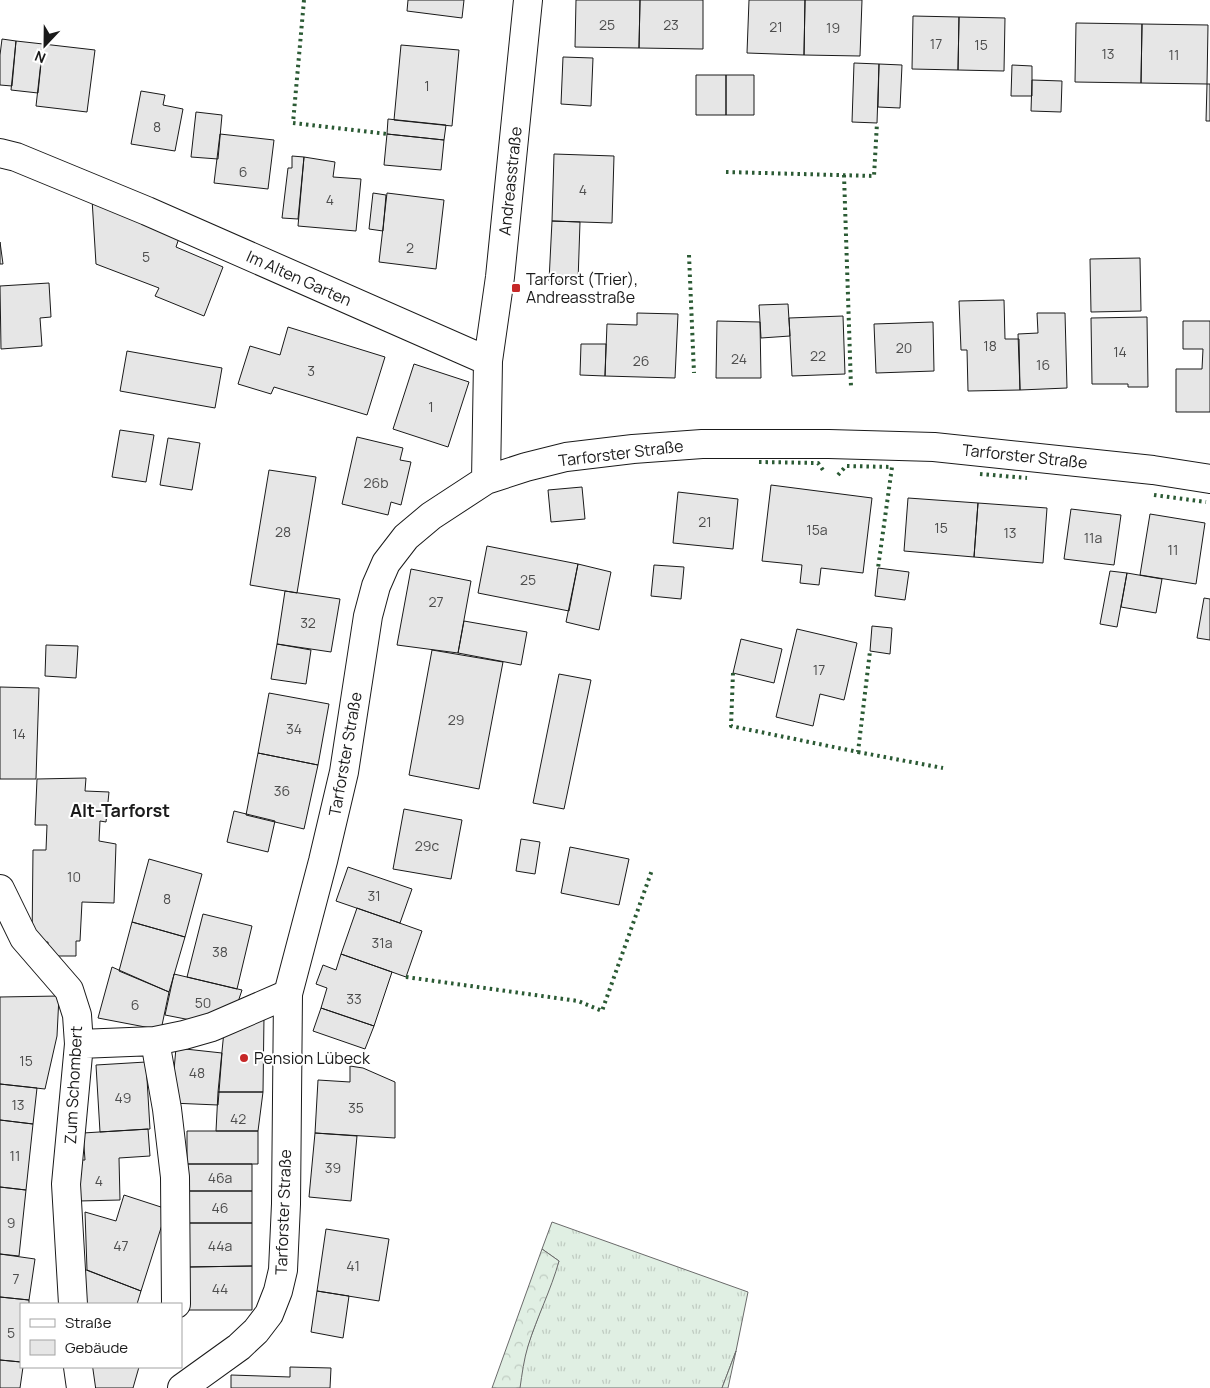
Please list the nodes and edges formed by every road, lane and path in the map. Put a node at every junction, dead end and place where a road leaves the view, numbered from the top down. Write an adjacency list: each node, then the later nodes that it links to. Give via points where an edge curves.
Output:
1 (528, 0): 3 (street, Andreasstraße, via 500,277)
2 (0, 153): 3 (street, Im Alten Garten, via 147,211)
3 (488, 361): 5 (street)
4 (1210, 479): 5 (street, Tarforster Straße, via 934,447 702,444 566,457)
5 (486, 480): 7 (street, Tarforster Straße, via 431,516 406,538 386,563 376,586 368,616 344,772)
6 (0, 889): 9 (street, Zum Schombert, via 24,938 70,990 77,1015)
7 (288, 994): 8 (street, via 212,1028); 15 (street, Tarforster Straße, via 283,1270 278,1292 269,1314 256,1331)
8 (155, 1041): 9 (street); 11 (street, via 175,1178)
9 (79, 1044): 10 (street, Zum Schombert, via 66,1184)
10 (73, 1303)
11 (176, 1303)
12 (78, 1368): 14 (street)
13 (178, 1368): 15 (street, Tarforster Straße)
14 (81, 1388)
15 (182, 1388)

